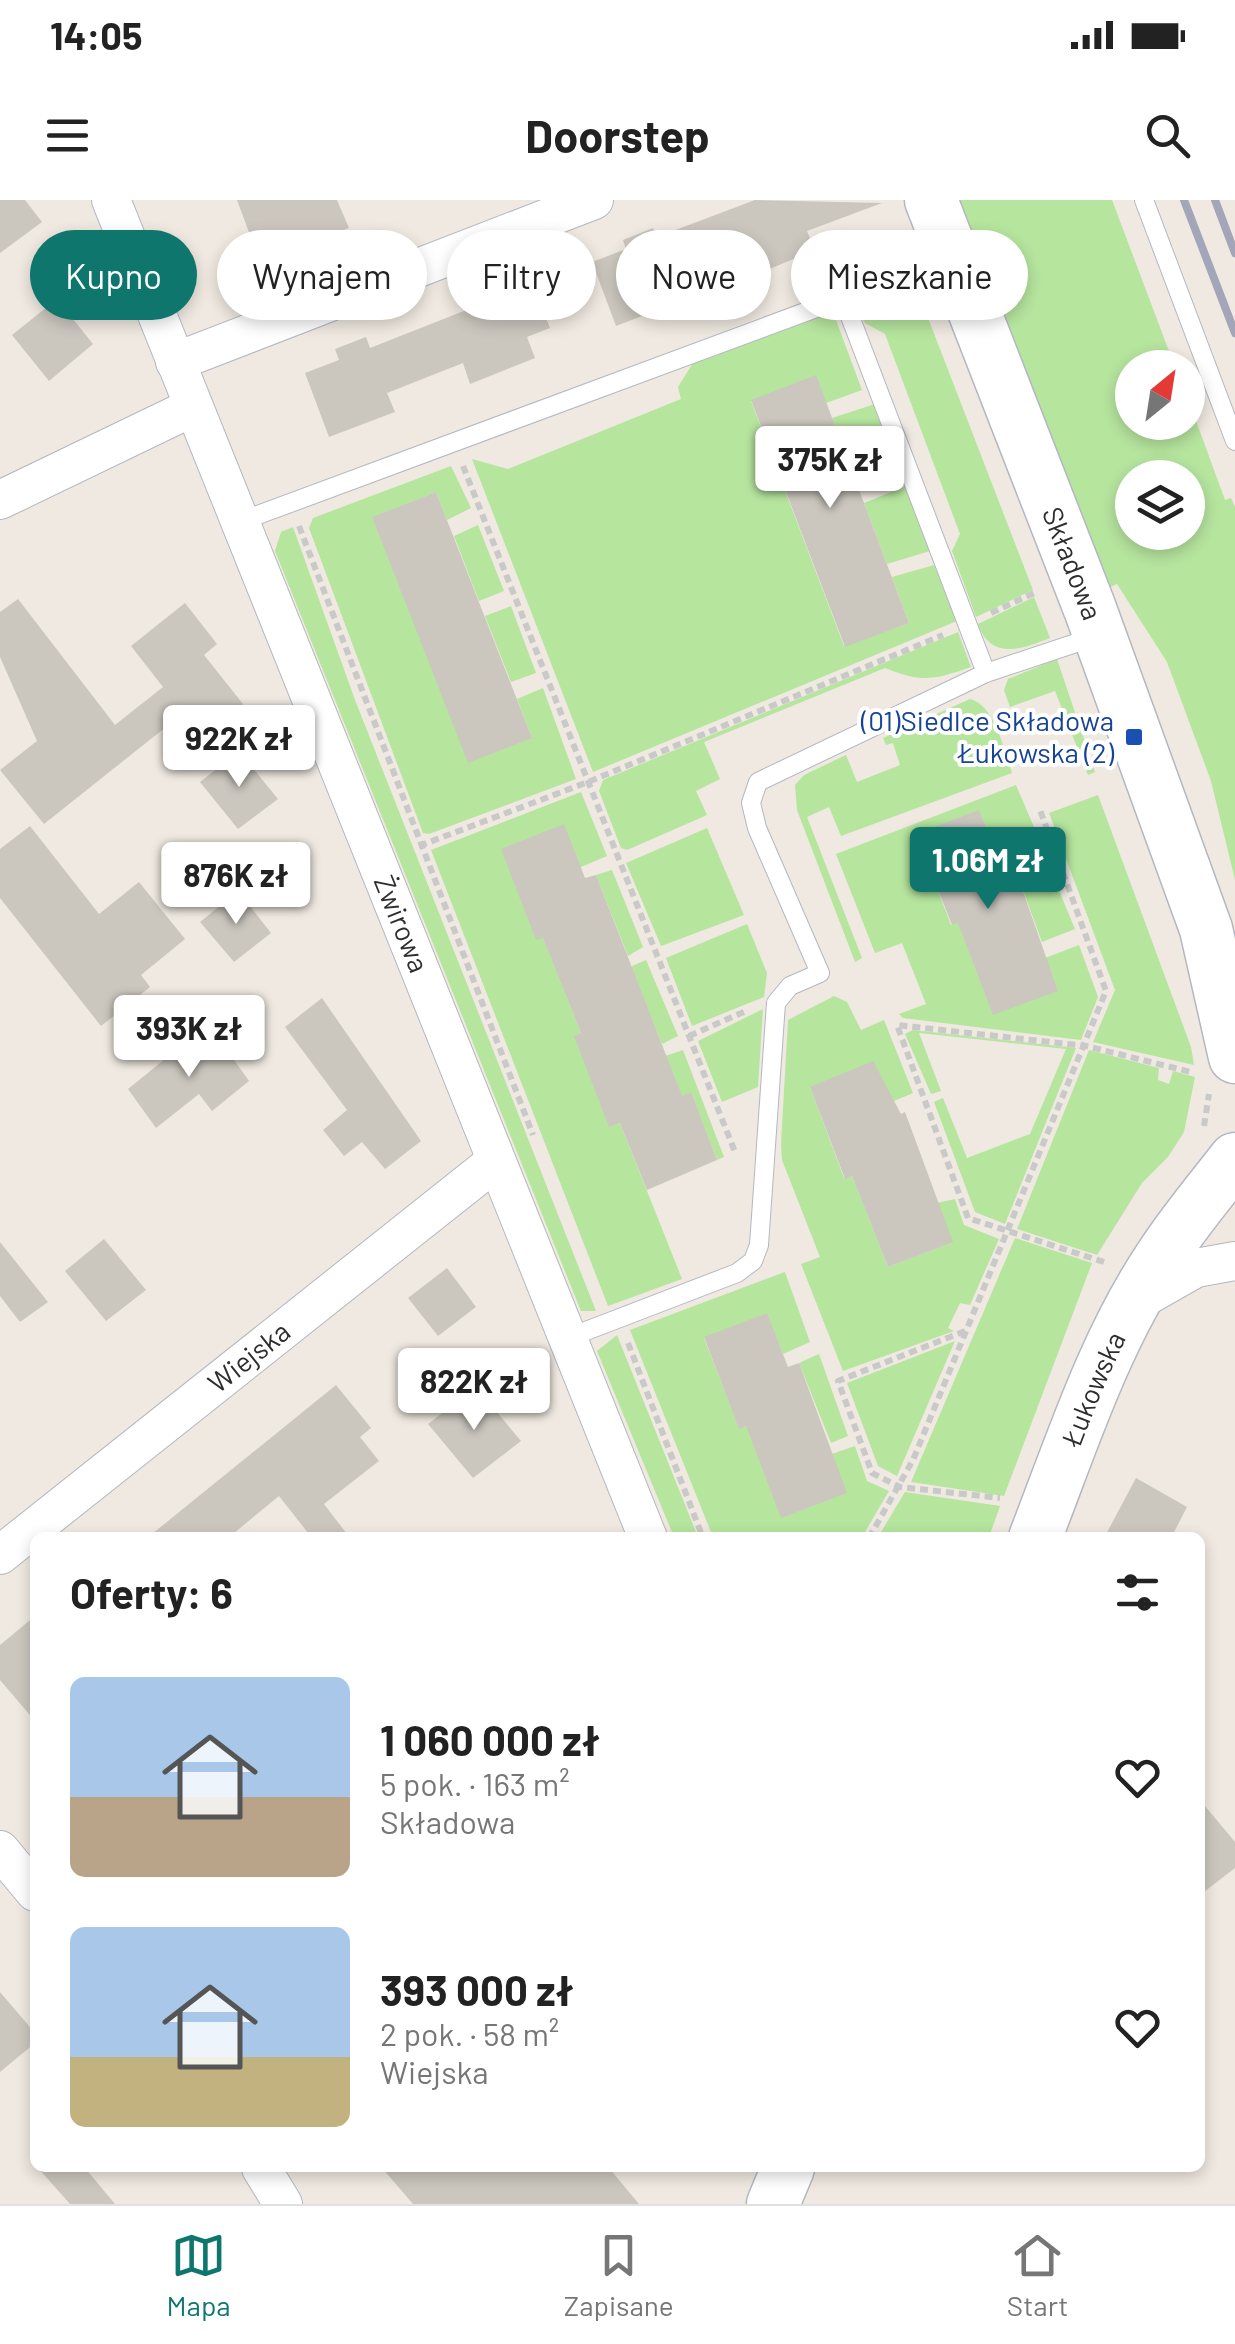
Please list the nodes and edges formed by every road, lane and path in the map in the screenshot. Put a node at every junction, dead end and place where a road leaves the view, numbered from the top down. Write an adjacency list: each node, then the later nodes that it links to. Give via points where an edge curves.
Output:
1 (111, 200): 9 (street, Żwirowa)
2 (594, 200): 9 (street)
3 (931, 200): 5 (main road, Składowa)
4 (1144, 200): 11 (lane)
5 (942, 230)
6 (791, 317): 15 (lane)
7 (852, 320): 17 (lane)
8 (976, 320): 18 (main road, Składowa)
9 (175, 362): 10 (street, Żwirowa)
10 (193, 407): 13 (street); 15 (street, Żwirowa)
11 (1235, 441)
12 (459, 456): 20 (path)
13 (0, 500)
14 (297, 520): 22 (path)
15 (239, 522): 32 (street, Żwirowa)
16 (1044, 588): 17 (path)
17 (969, 624): 19 (lane); 20 (path)
18 (1099, 635): 19 (lane); 23 (main road, Składowa)
19 (986, 673): 25 (lane, via 758,782 751,803 757,828 820,972 790,986)
20 (588, 782): 22 (path); 26 (path)
21 (1040, 810): 27 (path, via 1106,991)
22 (419, 846): 29 (path)
23 (1206, 929): 24 (main road, Składowa); 28 (main road, Składowa)
24 (1235, 978)
25 (776, 1004): 26 (path, via 764,1003); 39 (lane, via 764,1223 754,1261 737,1274)
26 (688, 1036): 31 (path)
27 (1086, 1046): 28 (path); 34 (path); 34 (path, via 896,1025 968,1218)
28 (1213, 1069): 30 (path)
29 (536, 1144)
30 (1217, 1148): 36 (main road, Łukowska)
31 (736, 1155)
32 (496, 1160): 41 (street, Żwirowa); 47 (street, Wiejska)
33 (1235, 1198): 36 (main road, Łukowska)
34 (1008, 1232): 38 (path); 40 (path)
35 (1116, 1249): 38 (path)
36 (1167, 1249): 38 (main road, Łukowska)
37 (1235, 1261): 38 (street)
38 (1116, 1280): 43 (main road, Łukowska, via 1093,1389)
39 (619, 1319): 41 (lane); 45 (path)
40 (967, 1330): 42 (path); 42 (path, via 838,1381 872,1473)
41 (565, 1339): 44 (street, Żwirowa)
42 (900, 1487): 43 (path); 46 (path)
43 (1024, 1519)
44 (645, 1532)
45 (702, 1532)
46 (873, 1532)
47 (0, 1554)
48 (0, 1850): 49 (street)
49 (30, 1886)
50 (264, 2172): 52 (street)
51 (786, 2172): 53 (main road)
52 (284, 2204)
53 (773, 2204)

